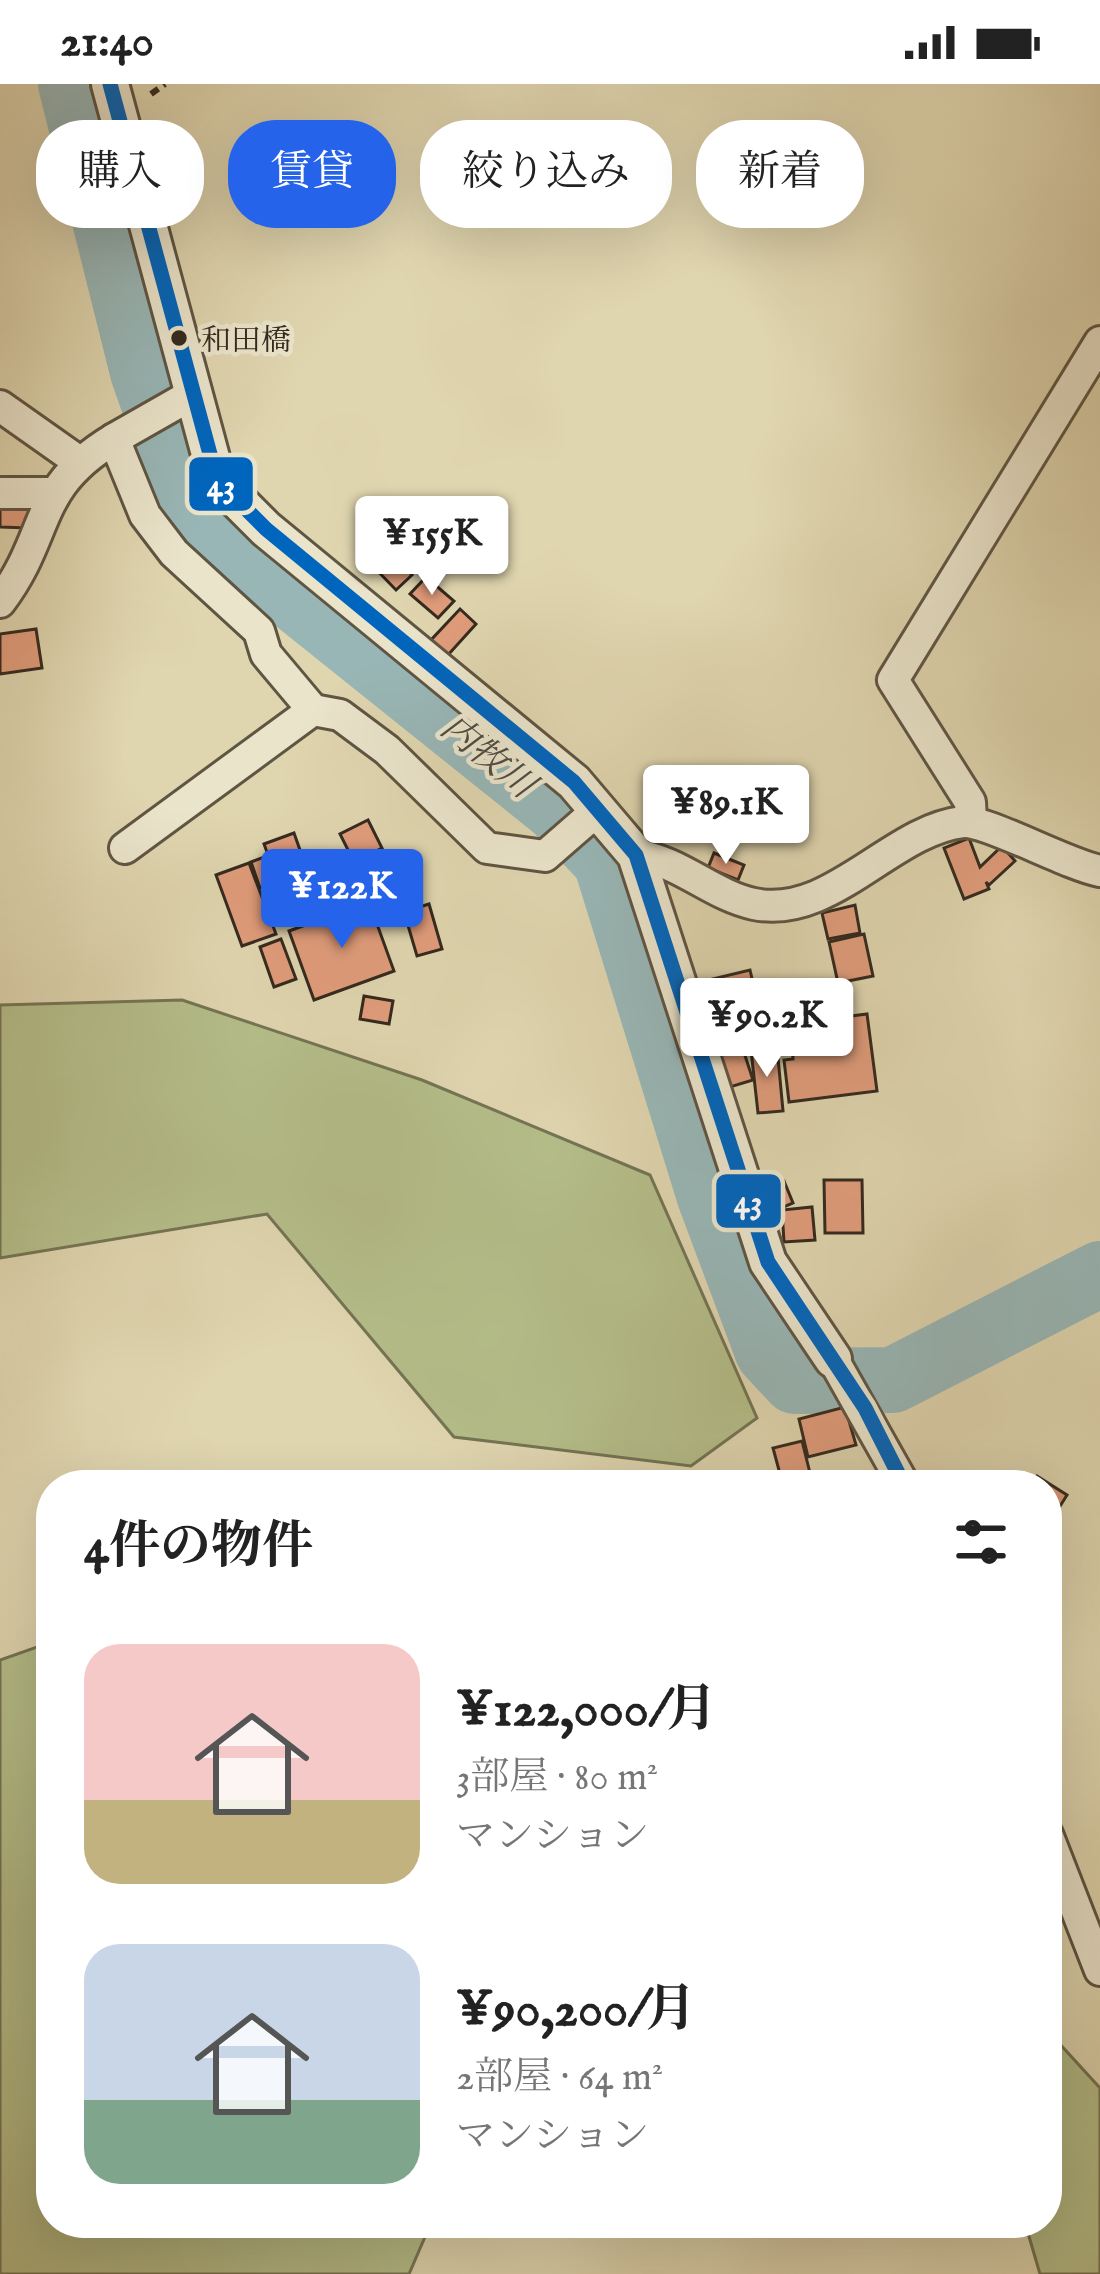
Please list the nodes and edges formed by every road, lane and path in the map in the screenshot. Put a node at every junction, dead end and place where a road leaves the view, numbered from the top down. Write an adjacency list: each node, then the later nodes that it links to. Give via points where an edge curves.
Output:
1 (110, 84): 3 (street)
2 (1100, 342): 12 (street, via 893,680 970,802)
3 (184, 400): 5 (street); 11 (street, via 217,480 266,530 574,782)
4 (0, 406): 6 (street)
5 (122, 434): 6 (street); 10 (street, via 145,515 259,631 266,654)
6 (78, 461): 7 (street)
7 (51, 493): 8 (street); 9 (street, via 26,568)
8 (0, 494)
9 (0, 602)
10 (313, 710): 11 (street, via 340,715 387,750 487,848 545,856); 13 (street)
11 (593, 814): 14 (street)
12 (971, 821): 14 (street, via 935,826 795,903 754,904 659,858); 15 (street, via 1067,865)
13 (125, 848)
14 (636, 855): 16 (street, via 768,1262)
15 (1100, 871)
16 (833, 1359): 17 (street)
17 (896, 1470)
18 (1062, 1872): 19 (street)
19 (1100, 1970)

